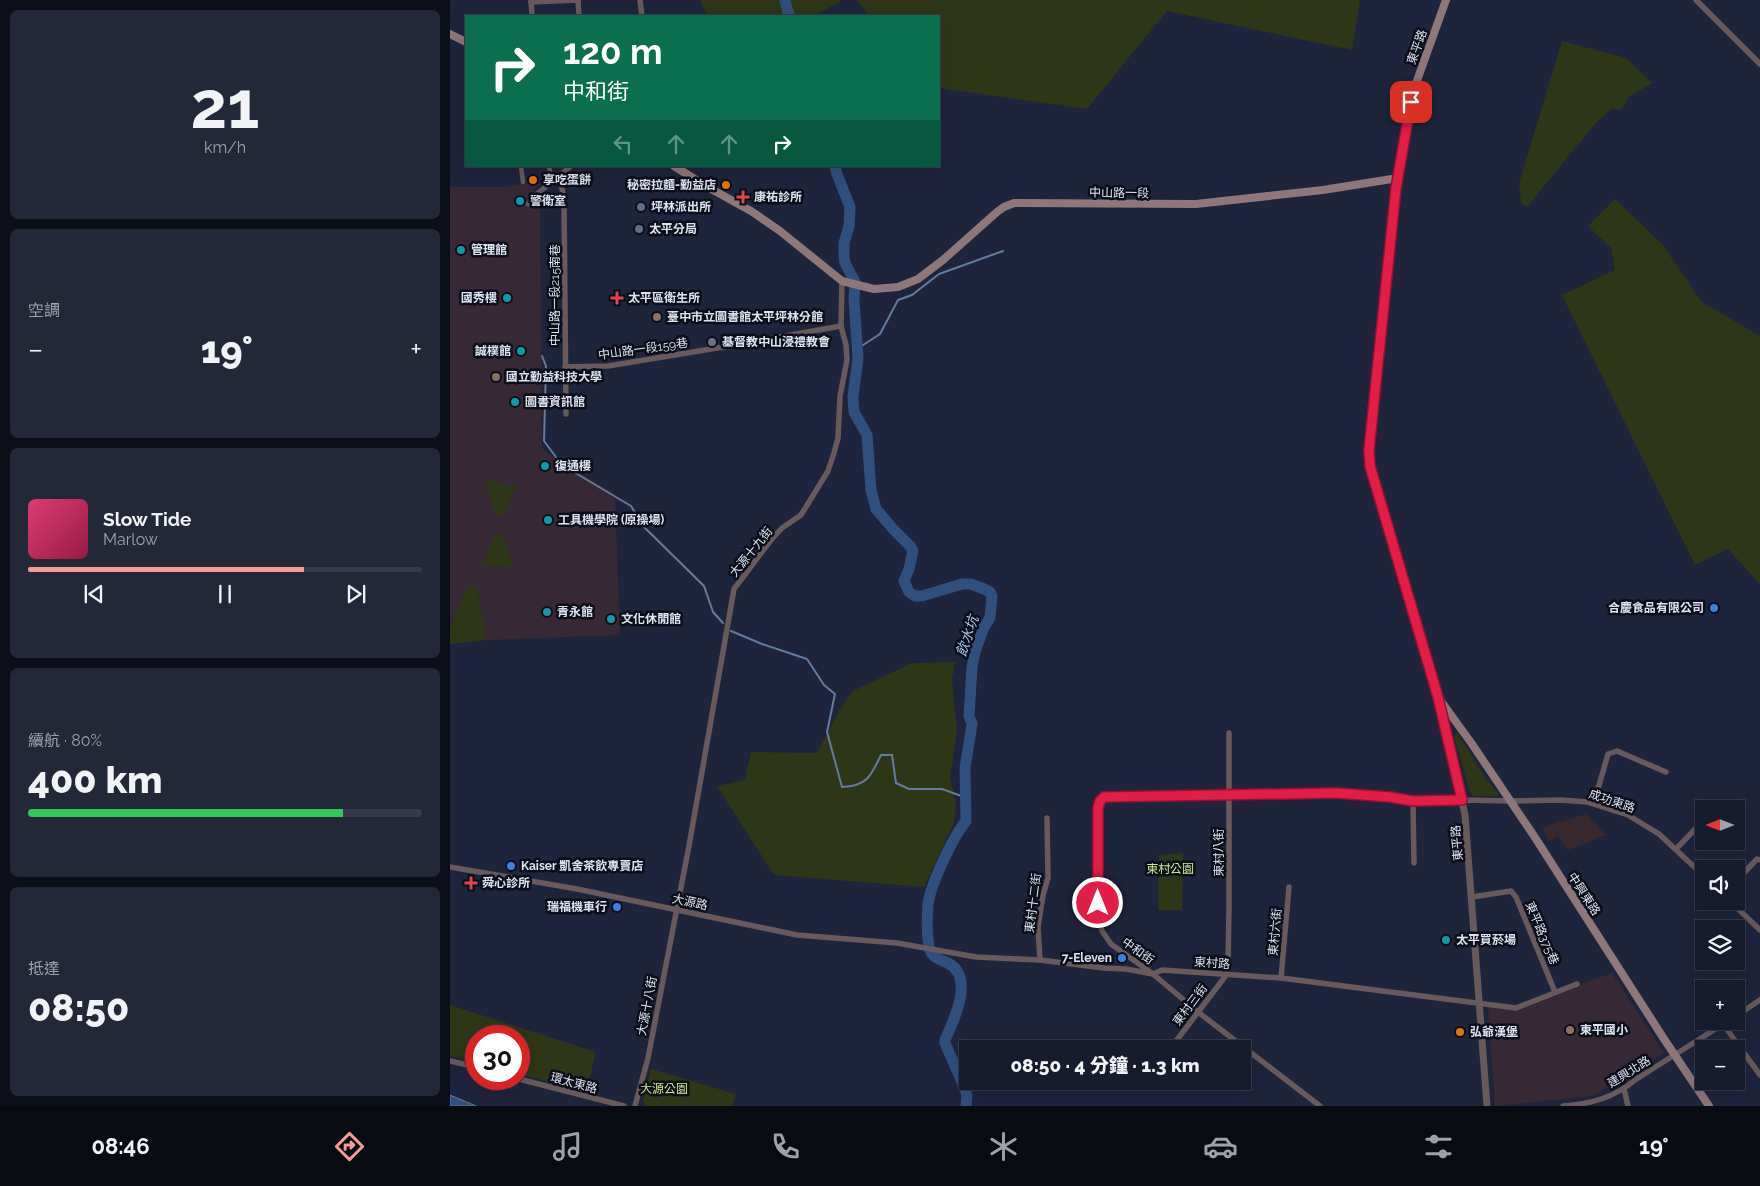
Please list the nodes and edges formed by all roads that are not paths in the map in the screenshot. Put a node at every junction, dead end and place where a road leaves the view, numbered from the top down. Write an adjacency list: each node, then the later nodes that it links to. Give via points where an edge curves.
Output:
1 (578, 0): 5 (street); 7 (street)
2 (640, 0): 8 (street)
3 (1446, 0): 17 (main road, 東平路, via 1412,95)
4 (1696, 0): 11 (street)
5 (531, 1): 6 (street)
6 (532, 15)
7 (579, 15)
8 (642, 15)
9 (450, 34): 10 (main road)
10 (465, 42)
11 (1759, 61)
12 (521, 167): 18 (street)
13 (549, 167): 19 (street)
14 (570, 167): 16 (street)
15 (676, 167): 22 (main road, via 751,211)
16 (560, 176): 19 (street); 24 (street, 中山路一段215南巷, via 564,201)
17 (1398, 178): 22 (main road, 中山路一段, via 1196,204 1014,203 997,212 918,279 898,287 874,289); 26 (main road, 東平路, via 1369,450 1370,466)
18 (523, 182)
19 (552, 183): 20 (street)
20 (536, 194): 21 (street)
21 (528, 204)
22 (843, 281): 23 (street, 大源十九街)
23 (841, 326): 24 (street, 中山路一段159巷, via 617,364); 44 (street, 大源十九街, via 847,360 840,396 838,438 828,471 801,516 782,528 734,589)
24 (565, 367): 25 (street, 中山路一段215南巷)
25 (566, 414)
26 (1438, 697): 30 (street, 東平路); 32 (main road, 中興東路)
27 (1229, 733): 29 (street, 東村八街)
28 (1666, 772): 33 (street, via 1617,751 1608,754)
29 (1229, 794): 31 (street, 中和街, via 1351,793); 49 (street, 中和街, via 1110,796 1100,801 1097,810 1098,903 1102,931 1111,944); 50 (street, 東村八街)
30 (1462, 800): 31 (street, 中和街); 32 (street, 成功東路); 43 (street, 東平路)
31 (1413, 801): 38 (street)
32 (1511, 802): 33 (street, 成功東路, via 1561,800); 61 (main road, 中興東路)
33 (1594, 804): 36 (street, 成功東路, via 1633,818 1659,834)
34 (1047, 818): 48 (street, 東村十二街, via 1048,878 1038,927)
35 (1695, 830): 36 (street)
36 (1676, 850): 40 (street, 成功東路)
37 (1760, 860): 41 (street, via 1757,859)
38 (1414, 863)
39 (450, 867): 44 (street, 大源路)
40 (1695, 868)
41 (1745, 872)
42 (1289, 887): 51 (street, 東村六街)
43 (1472, 897): 53 (street, 東平路375巷, via 1511,891); 55 (street, 東平路)
44 (676, 910): 47 (street, 大源路, via 797,935 897,943); 68 (street, 大源十八街, via 648,1058)
45 (1739, 910): 46 (street)
46 (1760, 930)
47 (943, 952): 48 (street, 東村路)
48 (1040, 960): 49 (street, 東村路)
49 (1153, 974): 50 (street, 東村路, via 1162,970); 57 (street, 中和街)
50 (1227, 974): 51 (street, 東村路); 57 (street, 東村三街)
51 (1282, 978): 55 (street, 東村路)
52 (1577, 984): 53 (street)
53 (1555, 992): 55 (street, via 1516,1008)
54 (1760, 1000): 56 (street)
55 (1480, 1004): 70 (street, 東平路)
56 (1745, 1010)
57 (1198, 1012): 60 (street, 東村三街); 69 (street, 中和街)
58 (1714, 1030): 61 (street, 建興北路)
59 (1730, 1030): 64 (street)
60 (1177, 1040)
61 (1675, 1054): 66 (street, 建興北路); 73 (main road, 中興東路)
62 (450, 1061): 63 (street)
63 (465, 1065)
64 (1760, 1075)
65 (530, 1081): 67 (street, 環太東路)
66 (1624, 1089): 71 (street, 建興北路, via 1590,1103); 72 (street)
67 (624, 1106)
68 (635, 1106)
69 (1320, 1106)
70 (1487, 1106)
71 (1563, 1106)
72 (1628, 1106)
73 (1709, 1106)

